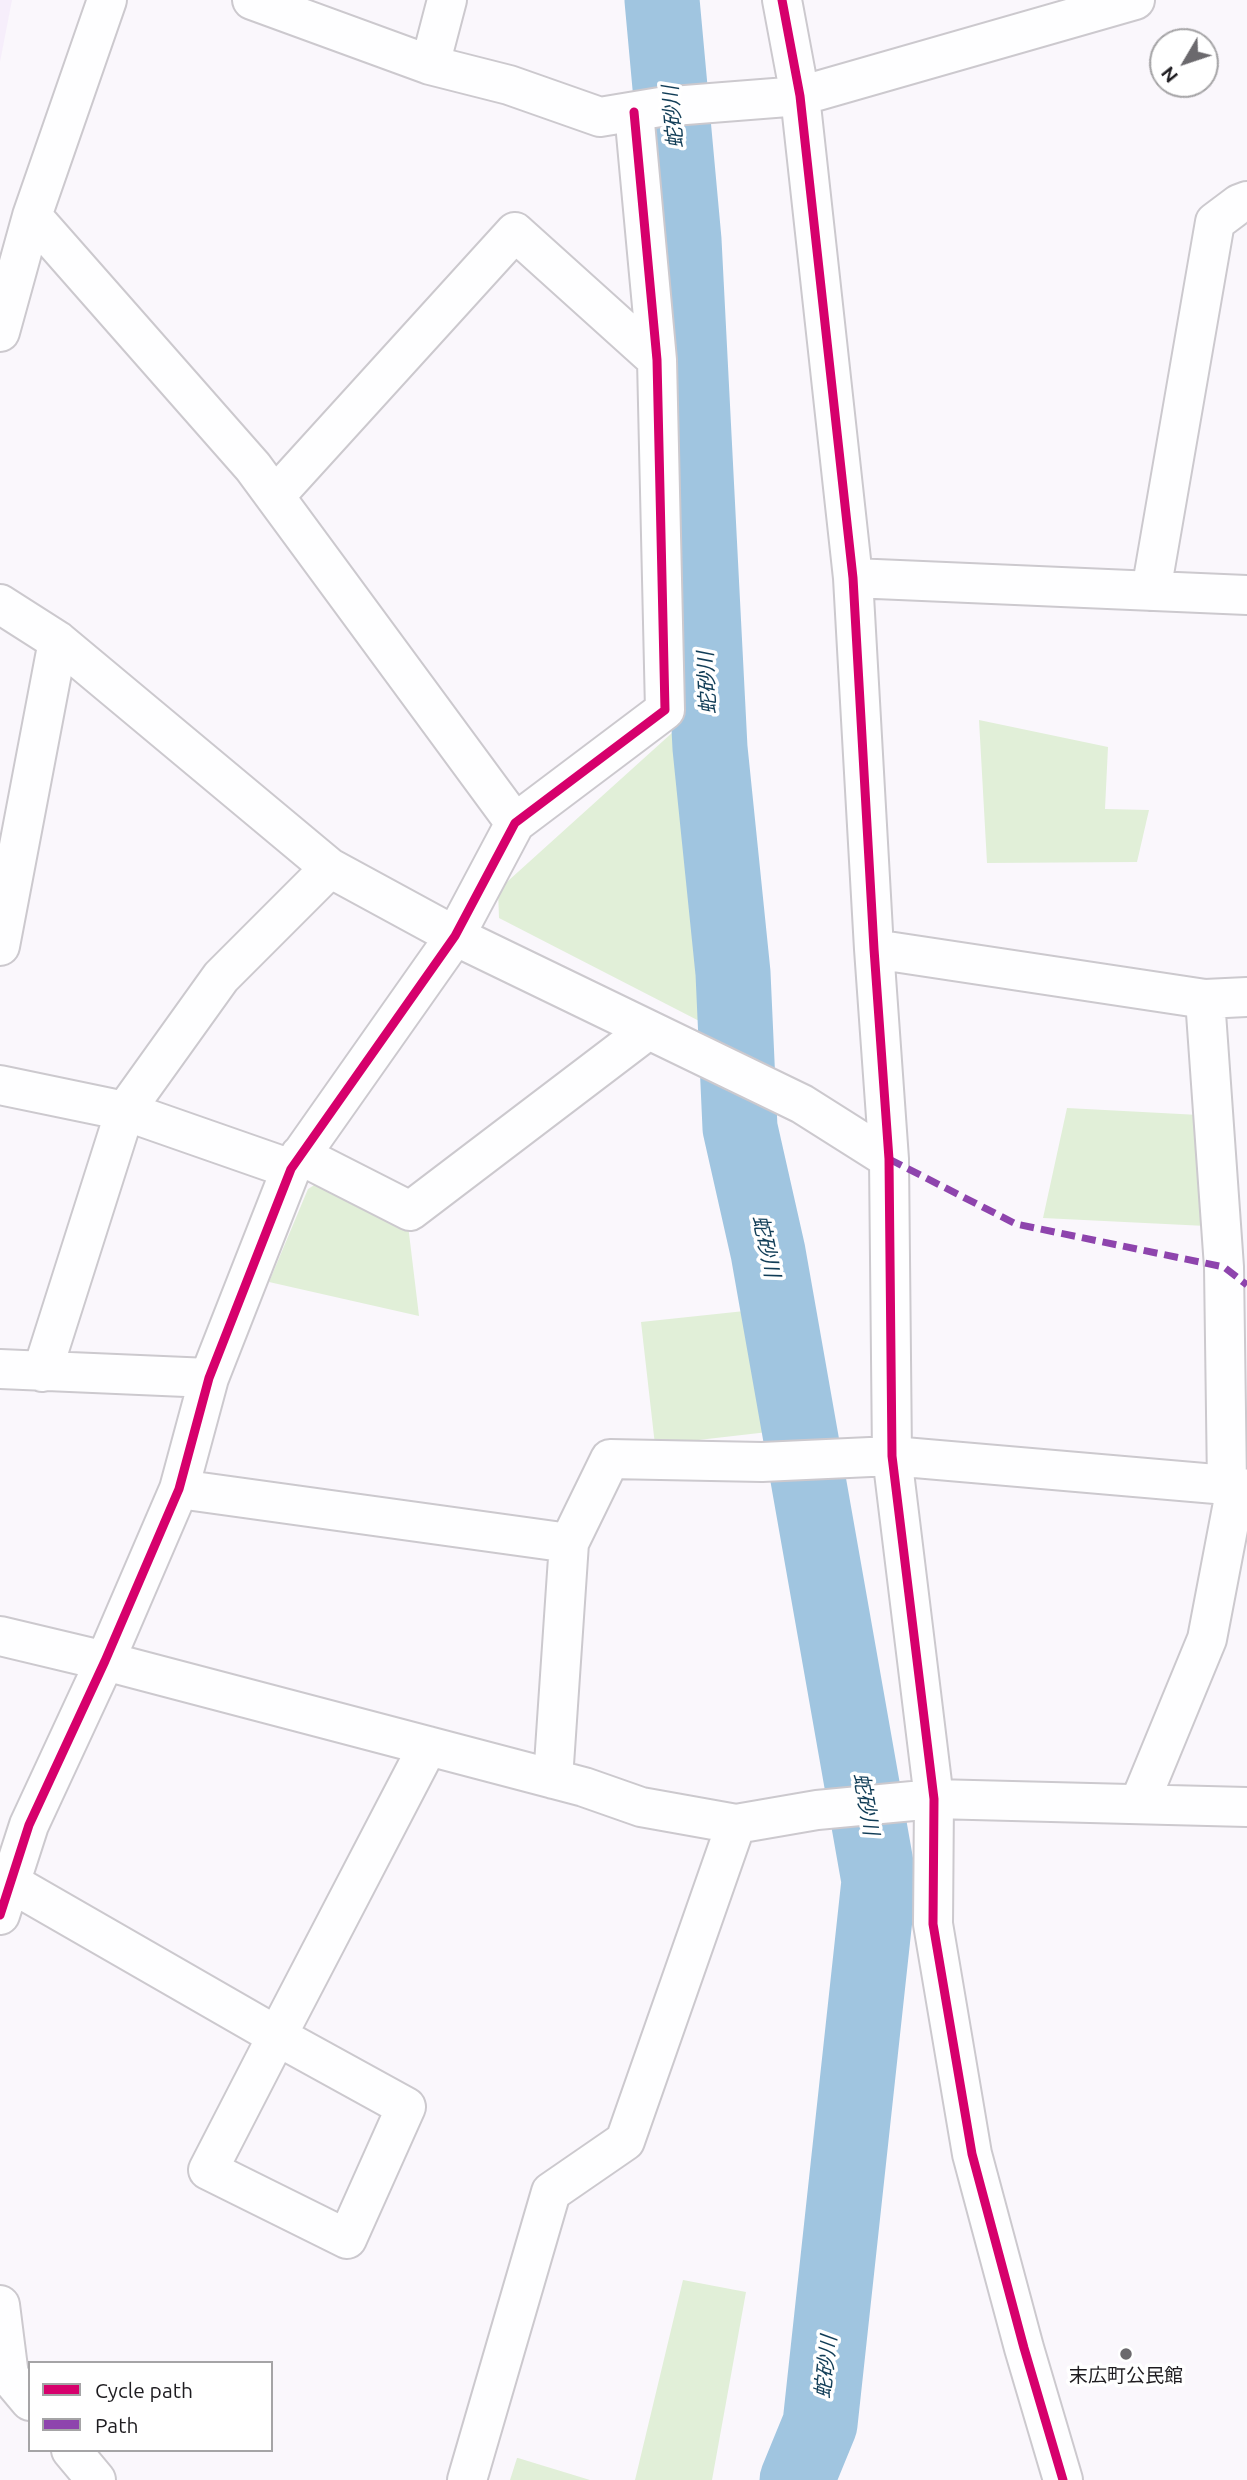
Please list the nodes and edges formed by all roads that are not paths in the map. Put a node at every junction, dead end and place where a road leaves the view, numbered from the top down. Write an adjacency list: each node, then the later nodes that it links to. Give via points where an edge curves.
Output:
1 (107, 0): 10 (street)
2 (252, 0): 6 (street)
3 (447, 0): 6 (street)
4 (782, 0): 7 (street)
5 (1135, 0): 7 (street)
6 (430, 65): 8 (street, via 509,85 600,117)
7 (800, 96): 8 (street); 14 (street)
8 (647, 109): 12 (street)
9 (1247, 201): 15 (street, via 1215,222)
10 (32, 216): 11 (street); 13 (street)
11 (0, 332)
12 (657, 359): 13 (street, via 515,232); 19 (street, via 665,710)
13 (275, 496): 19 (street)
14 (853, 578): 15 (street); 23 (street)
15 (1151, 591): 16 (street)
16 (1247, 595)
17 (0, 604): 18 (street)
18 (58, 641): 20 (street); 22 (street)
19 (515, 823): 21 (street)
20 (330, 868): 21 (street); 28 (street, via 221,977)
21 (455, 936): 26 (street); 30 (street)
22 (0, 946)
23 (874, 949): 25 (street); 29 (street)
24 (1247, 997): 25 (street)
25 (1205, 999): 35 (street)
26 (648, 1030): 29 (street, via 802,1104); 30 (street, via 410,1211)
27 (0, 1085): 28 (street)
28 (125, 1111): 30 (street); 32 (street)
29 (889, 1158): 34 (street)
30 (295, 1162): 33 (street)
31 (0, 1368): 32 (street)
32 (42, 1372): 33 (street)
33 (209, 1378): 36 (street)
34 (891, 1456): 35 (street); 37 (street, via 762,1462 610,1459); 42 (street)
35 (1237, 1487): 43 (street, via 1207,1639)
36 (179, 1489): 37 (street); 39 (street)
37 (569, 1543): 41 (street)
38 (0, 1636): 39 (street)
39 (105, 1661): 40 (street); 46 (street, via 29,1825)
40 (428, 1746): 41 (street); 47 (street)
41 (553, 1779): 45 (street, via 641,1807)
42 (934, 1799): 43 (street); 45 (street, via 817,1810); 53 (street, via 933,1924 972,2154)
43 (1139, 1804): 44 (street)
44 (1247, 1807)
45 (736, 1824): 52 (street, via 625,2141 551,2192)
46 (5, 1899): 47 (street)
47 (277, 2036): 47 (street, via 406,2107 347,2239 208,2170)
48 (0, 2305): 49 (street)
49 (10, 2387)
50 (73, 2452): 51 (street)
51 (96, 2480)
52 (467, 2480)
53 (1063, 2480)

